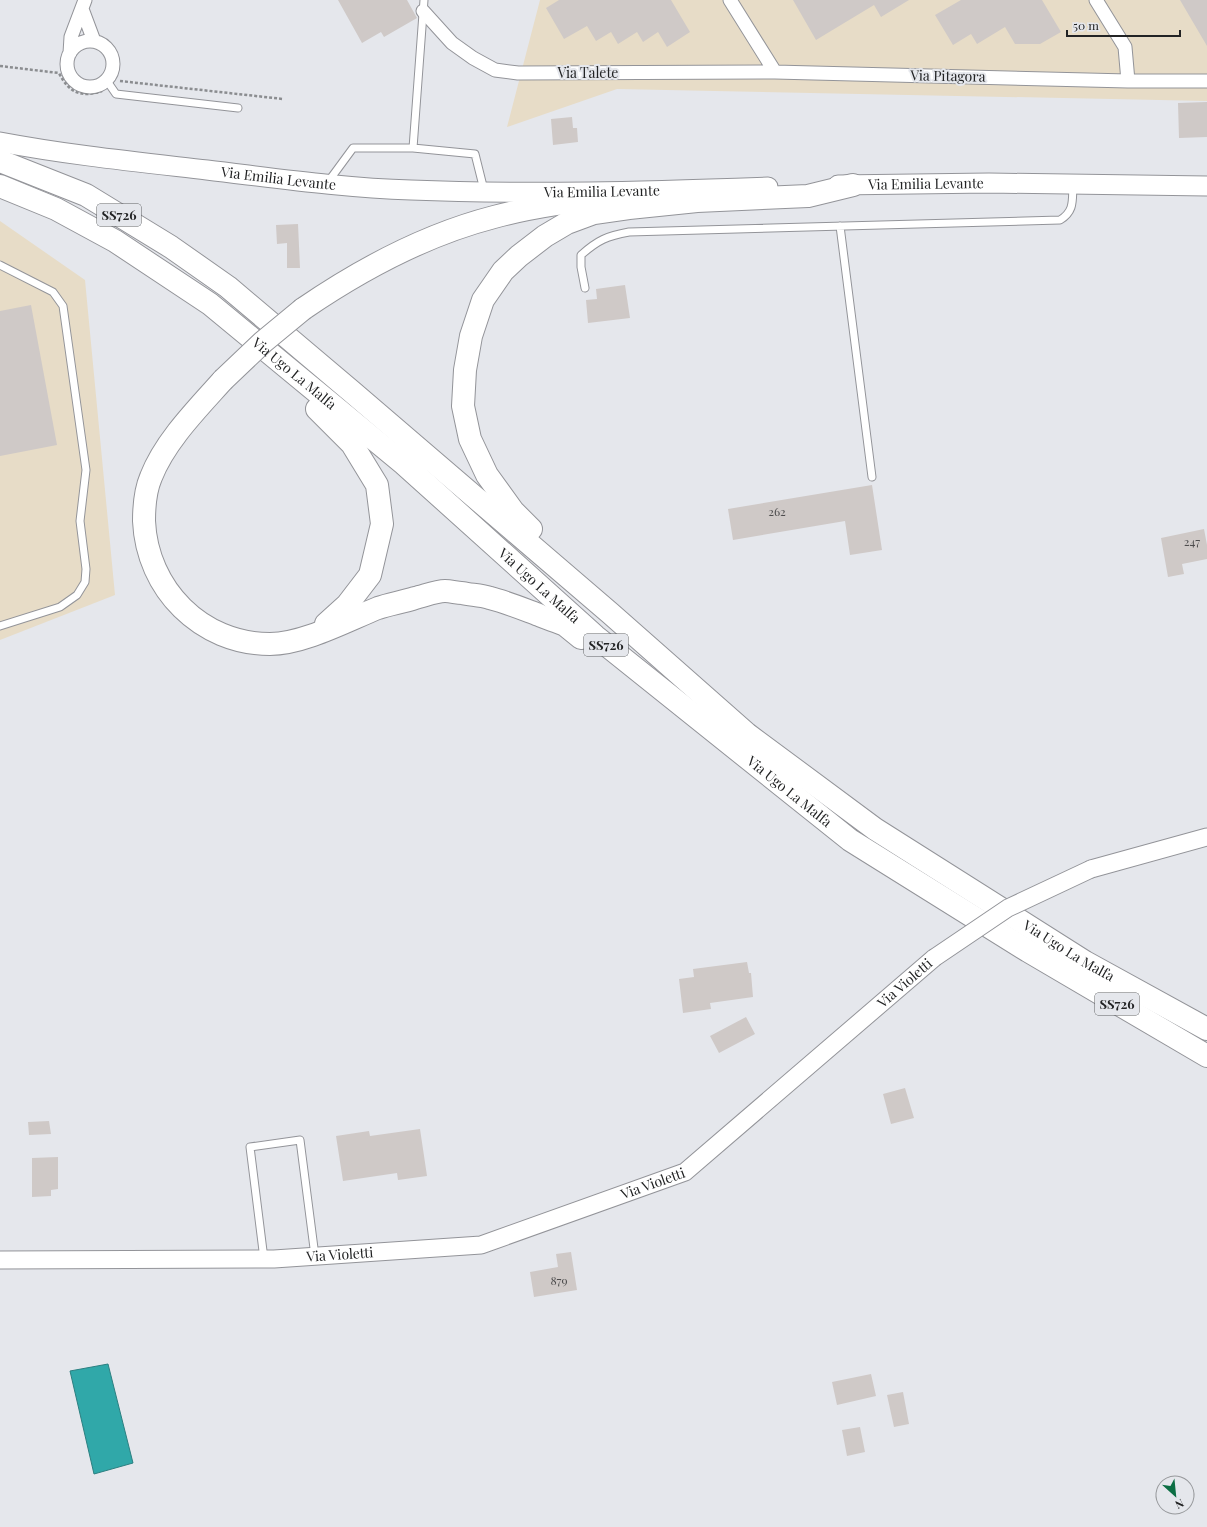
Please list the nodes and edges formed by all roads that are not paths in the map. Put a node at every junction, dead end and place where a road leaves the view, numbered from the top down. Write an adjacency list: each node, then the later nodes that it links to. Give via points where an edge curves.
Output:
1 (730, 0): 7 (street)
2 (1096, 0): 9 (street, via 1125,46)
3 (83, 5): 5 (street); 6 (street)
4 (424, 6): 7 (street, Via Talete, via 452,43 495,70 518,73); 13 (lane)
5 (94, 41): 6 (street, via 80,43); 8 (street, via 107,48 114,61 114,68)
6 (70, 53): 8 (street, via 67,67 73,81 86,88 100,86)
7 (775, 72): 9 (street, Via Pitagora)
8 (107, 81): 11 (lane, via 116,94)
9 (1128, 81): 10 (street, Via Pitagora)
10 (1207, 81)
11 (238, 108)
12 (0, 142): 15 (main road, Via Emilia Levante, via 89,156)
13 (413, 148): 15 (lane, via 352,148); 21 (lane, via 475,154)
14 (0, 161): 27 (highway, Via Ugo La Malfa / SS726, via 86,195 171,247 228,287)
15 (326, 184): 21 (main road, Via Emilia Levante)
16 (1073, 184): 17 (main road, Via Emilia Levante); 19 (main road, Via Emilia Levante); 22 (lane, via 1072,208 1060,220)
17 (853, 185): 20 (main road, Via Emilia Levante); 27 (highway, via 808,196 697,201 594,213 567,223 519,256 503,271 483,300 471,336 465,370 463,406 470,439 487,474 513,511 543,542 600,591)
18 (0, 186): 25 (highway, Via Ugo La Malfa / SS726, via 56,210 115,241)
19 (1207, 186)
20 (674, 190): 21 (main road, Via Emilia Levante); 29 (highway, bridge, via 578,200 494,217 392,257 357,275 303,309 223,380 177,434 151,476 144,510 148,549 164,585 196,620 232,638 271,644)
21 (485, 192)
22 (840, 226): 24 (lane, via 629,232 610,236 594,244 581,256); 26 (lane)
23 (0, 265): 28 (lane, via 53,292 63,306 86,470 80,521 86,569 85,582 77,594 60,607)
24 (585, 288)
25 (210, 304): 29 (highway, via 352,444 376,485 382,524 370,575 347,605); 31 (highway, Via Ugo La Malfa / SS726, via 404,464 595,636)
26 (872, 477)
27 (610, 613): 32 (highway, Via Ugo La Malfa / SS726, via 747,734 875,829 1085,962)
28 (0, 626)
29 (314, 634): 31 (highway, via 381,607 444,591 490,598 565,626 810,820)
30 (1207, 837): 34 (street, Via Violetti, bridge, via 1091,868 1008,908 934,958 685,1172 481,1245)
31 (850, 840): 33 (highway, Via Ugo La Malfa / SS726, via 1028,951)
32 (1207, 1029)
33 (1207, 1056)
34 (315, 1257): 36 (street, Via Violetti); 36 (lane, via 300,1140 250,1147)
35 (0, 1260): 36 (street, Via Violetti)
36 (264, 1260)

